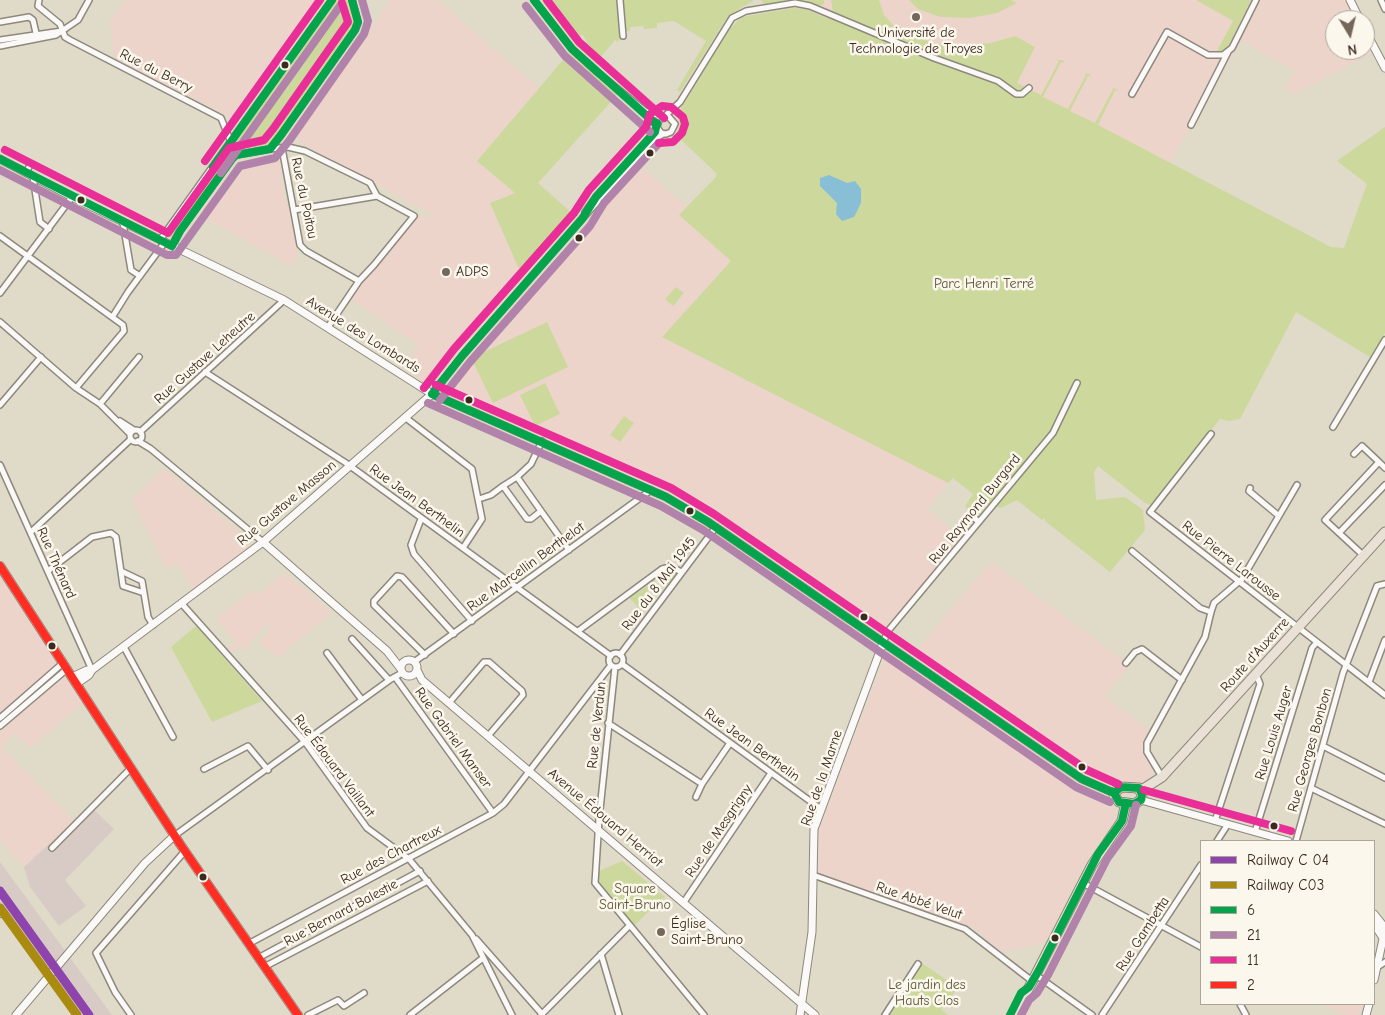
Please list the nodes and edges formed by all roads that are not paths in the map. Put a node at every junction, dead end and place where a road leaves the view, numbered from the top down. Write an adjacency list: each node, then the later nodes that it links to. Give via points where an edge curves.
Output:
1 (39, 0): 13 (street, Rue du Berry, via 38,6 60,24)
2 (89, 0): 13 (street, via 78,20)
3 (332, 0): 30 (street)
4 (352, 0): 32 (street, via 358,22 355,30)
5 (534, 0): 24 (street, via 572,49)
6 (620, 0): 15 (street)
7 (759, 0): 10 (street)
8 (1256, 0): 19 (street)
9 (1380, 0): 11 (street)
10 (760, 8): 21 (street, via 805,4 998,81 1016,94); 23 (street, via 740,13 729,21)
11 (1385, 9)
12 (0, 22): 14 (street, via 29,17 33,20)
13 (62, 31): 14 (street); 17 (street); 30 (street, Rue du Berry, via 70,40 222,118)
14 (36, 34): 16 (street)
15 (623, 36)
16 (0, 40)
17 (0, 46)
18 (1375, 49): 20 (street)
19 (1228, 52): 22 (street, via 1220,56 1208,55 1167,32); 27 (street)
20 (1385, 68)
21 (1030, 88)
22 (1132, 94)
23 (680, 102): 25 (street); 26 (street)
24 (636, 104): 25 (street); 28 (street)
25 (663, 117): 26 (street); 28 (street)
26 (674, 122): 29 (street, via 671,132)
27 (1191, 125)
28 (657, 126): 29 (street); 40 (street, via 596,197)
29 (663, 134): 40 (street, via 653,140)
30 (229, 143): 33 (street); 44 (street)
31 (282, 148): 32 (street); 37 (street, via 305,151 370,184); 39 (street, Rue du Poitou)
32 (270, 149): 33 (street)
33 (236, 155): 45 (street, via 190,216)
34 (0, 159): 36 (street, Avenue des Lombards)
35 (30, 165): 36 (street)
36 (30, 175): 38 (street, Avenue des Lombards); 42 (street, via 40,222)
37 (377, 196): 39 (street); 48 (street, via 414,216)
38 (72, 197): 41 (street, Avenue des Lombards); 42 (street)
39 (294, 210): 48 (street, Rue du Poitou, via 300,245)
40 (582, 219): 60 (street)
41 (123, 223): 44 (street, Avenue des Lombards); 47 (street, via 131,270)
42 (49, 229): 46 (street)
43 (0, 236): 46 (street)
44 (162, 241): 45 (street, Avenue des Lombards); 47 (street)
45 (172, 246): 50 (street, Avenue des Lombards)
46 (30, 256): 49 (street); 51 (street)
47 (140, 276): 51 (street)
48 (359, 280): 53 (street)
49 (0, 293)
50 (284, 300): 53 (street, Avenue des Lombards); 57 (street, Rue Gustave Leheutre)
51 (113, 316): 59 (street, via 123,325 124,331)
52 (0, 322): 55 (street)
53 (328, 327): 60 (street, Avenue des Lombards)
54 (1385, 340): 64 (street)
55 (41, 357): 59 (street); 62 (street)
56 (139, 357): 61 (street)
57 (205, 372): 66 (street, Rue Gustave Leheutre); 71 (street, Rue Jean Berthelin)
58 (1077, 383): 84 (street, Rue Raymond Burgard, via 1052,433)
59 (76, 388): 61 (street)
60 (432, 394): 63 (street, Rue Gustave Masson); 67 (street, Avenue des Lombards)
61 (100, 404): 66 (street)
62 (0, 405)
63 (406, 418): 71 (street, Rue Gustave Masson); 79 (street, via 472,468)
64 (1333, 427)
65 (1211, 434): 98 (street, Rue Pierre Larousse, via 1150,512)
66 (136, 436): 86 (street, Rue Gustave Leheutre); 89 (street)
67 (542, 441): 73 (street, via 531,464); 78 (street, Avenue des Lombards)
68 (1354, 454): 69 (street, via 1362,446)
69 (1379, 462): 72 (street); 88 (street, via 1325,520)
70 (0, 465): 86 (street, Rue Thénard)
71 (350, 466): 83 (street, Rue Jean Berthelin); 89 (street, Rue Gustave Masson)
72 (1385, 468)
73 (516, 477): 76 (street); 80 (street)
74 (1297, 485): 81 (street)
75 (1385, 485): 88 (street)
76 (503, 486): 79 (street); 80 (street, via 527,518 531,519)
77 (1250, 488): 81 (street, via 1249,492)
78 (651, 490): 85 (street, Avenue des Lombards); 91 (street, Rue Marcellin Berthelot)
79 (479, 498): 90 (street, via 482,519)
80 (541, 511): 91 (street)
81 (1279, 516): 98 (street)
82 (973, 517): 84 (street)
83 (421, 518): 90 (street, Rue Jean Berthelin); 104 (street, via 411,545 414,554)
84 (979, 522): 112 (street, Rue Raymond Burgard, via 888,631)
85 (716, 527): 97 (street, Rue du 8 Mai 1945); 112 (street, Avenue des Lombards)
86 (31, 532): 95 (street, Rue Thénard)
87 (1385, 532): 93 (main road, Route d'Auxerre)
88 (1339, 533): 93 (street)
89 (263, 542): 102 (street, Rue Gustave Masson); 114 (street)
90 (463, 548): 100 (street, Rue Jean Berthelin)
91 (569, 550): 100 (street, Rue Marcellin Berthelot)
92 (1132, 551): 103 (street, via 1200,608)
93 (1364, 556): 106 (main road, Route d'Auxerre)
94 (0, 566): 123 (main road)
95 (48, 571): 96 (street, via 92,536 111,533 116,537); 125 (street, Rue Thénard)
96 (121, 571): 101 (street, via 140,578); 101 (street, via 124,586)
97 (682, 572): 107 (street, via 670,567 662,569); 117 (street, Rue du 8 Mai 1945)
98 (1239, 581): 103 (street, via 1214,603); 106 (street, Rue Pierre Larousse)
99 (1385, 584): 122 (street, Rue Georges Bonbon, via 1377,586)
100 (518, 587): 104 (street, Rue Marcellin Berthelot); 107 (street, Rue Jean Berthelin)
101 (144, 592): 105 (street, via 148,617)
102 (182, 604): 105 (street, Rue Gustave Masson); 141 (street, Rue Édouard Vaillant)
103 (1211, 612): 130 (street, via 1205,637)
104 (472, 621): 108 (street, Rue Marcellin Berthelot)
105 (154, 625): 113 (street, Rue Gustave Masson)
106 (1298, 627): 111 (street); 127 (main road, Route d'Auxerre)
107 (578, 631): 118 (street, Rue Jean Berthelin)
108 (454, 634): 116 (street, Rue Marcellin Berthelot); 116 (street, via 402,577 397,576 374,605)
109 (352, 639): 128 (street, Rue Gabriel Manser)
110 (1385, 640): 132 (street)
111 (1316, 642): 122 (street); 163 (street, Rue Louis Auger)
112 (883, 643): 153 (street, Avenue des Lombards, via 1078,777); 157 (street, Rue de la Marne)
113 (124, 647): 125 (street, Rue Gustave Masson); 140 (street)
114 (388, 651): 120 (street); 126 (street)
115 (327, 653): 134 (street)
116 (425, 655): 120 (street, Rue Marcellin Berthelot)
117 (620, 655): 118 (street); 121 (street)
118 (611, 656): 124 (street, via 609,660)
119 (1126, 663): 130 (street, via 1142,649)
120 (413, 664): 126 (street, via 413,675); 126 (street, via 402,664); 129 (street, Avenue Édouard Herriot)
121 (622, 664): 124 (street); 142 (street, Rue Jean Berthelin)
122 (1347, 665): 132 (street); 143 (street, Rue Georges Bonbon)
123 (65, 666): 131 (main road); 136 (street); 138 (street)
124 (613, 666): 137 (street, Rue de Verdun); 147 (street, Rue des Chartreux)
125 (92, 670): 131 (street, Rue Gustave Masson, via 87,670)
126 (404, 673): 128 (street); 129 (street, Avenue Édouard Herriot)
127 (1256, 674): 149 (main road, Route d'Auxerre); 159 (street, via 1260,684)
128 (392, 678): 134 (street); 158 (street, Rue Gabriel Manser)
129 (422, 680): 135 (street, Avenue Édouard Herriot)
130 (1182, 680): 149 (street, via 1146,747)
131 (74, 681): 144 (main road)
132 (1369, 682): 133 (street)
133 (1385, 695)
134 (362, 700): 141 (street)
135 (449, 703): 139 (street, Avenue Édouard Herriot); 139 (street, via 484,662 488,662 523,695)
136 (0, 718)
137 (608, 723): 151 (street); 162 (street, Rue de Verdun)
138 (0, 726)
139 (488, 736): 147 (street, Avenue Édouard Herriot)
140 (173, 737)
141 (305, 742): 146 (street); 170 (street, Rue Édouard Vaillant, via 367,828)
142 (730, 743): 148 (street, Rue Jean Berthelin); 151 (street)
143 (1323, 746): 150 (street); 152 (street, Rue Georges Bonbon)
144 (130, 769): 164 (main road); 168 (street)
145 (204, 769): 146 (street, via 248,746)
146 (268, 770): 164 (street)
147 (530, 771): 158 (street, Rue des Chartreux, via 504,804); 162 (street, Avenue Édouard Herriot)
148 (772, 773): 157 (street, Rue Jean Berthelin); 176 (street, Rue de Mesgrigny)
149 (1162, 777): 154 (main road, Route d'Auxerre)
150 (1385, 778)
151 (702, 784): 155 (street)
152 (1311, 788): 161 (street); 167 (street, Rue Georges Bonbon)
153 (1114, 793): 154 (main road, via 1121,786 1136,787); 156 (main road, via 1116,800)
154 (1141, 795): 156 (main road, via 1136,804); 159 (street)
155 (696, 796)
156 (1126, 804): 175 (main road, via 1122,821 1098,854)
157 (821, 809): 173 (street, Rue de la Marne, via 814,830)
158 (493, 812): 170 (street, Rue des Chartreux)
159 (1215, 821): 160 (street)
160 (1228, 824): 163 (street); 165 (street)
161 (1385, 824)
162 (598, 829): 176 (street, Avenue Édouard Herriot); 178 (street, Rue de Verdun, via 595,883)
163 (1255, 832): 166 (street)
164 (174, 836): 169 (main road); 199 (street, via 146,863)
165 (1218, 840)
166 (1278, 840)
167 (1296, 840)
168 (52, 848)
169 (185, 851): 184 (main road); 200 (street, via 96,954)
170 (408, 859): 172 (street, Rue Édouard Vaillant); 184 (street, Rue des Chartreux)
171 (1200, 867): 179 (street, Rue Gambetta)
172 (420, 871): 174 (street, Rue Édouard Vaillant); 187 (street)
173 (814, 875): 194 (street, Rue Abbé Velut, via 965,929); 196 (street, Rue de la Marne, via 812,932)
174 (428, 881): 182 (street, Rue Édouard Vaillant); 191 (street, Rue Bernard Balestie)
175 (1083, 883): 179 (street); 194 (main road)
176 (684, 902): 196 (street, Avenue Édouard Herriot)
177 (1375, 915): 181 (street)
178 (629, 926): 186 (street); 206 (street, Rue de Verdun)
179 (1161, 926): 185 (street); 212 (street, Rue Gambetta)
180 (1375, 926): 183 (street)
181 (1385, 929): 183 (street)
182 (472, 934): 188 (street, Rue Édouard Vaillant); 198 (street, Rue Édouard Vaillant)
183 (1384, 940): 192 (street)
184 (250, 943): 187 (main road)
185 (1200, 946)
186 (601, 954): 198 (street); 205 (street)
187 (260, 957): 191 (main road)
188 (483, 958): 203 (street); 204 (street, Rue Édouard Vaillant)
189 (1385, 962): 192 (street)
190 (918, 964): 209 (street)
191 (266, 966): 201 (main road)
192 (1376, 968): 193 (street)
193 (1375, 974)
194 (1034, 978): 210 (main road); 211 (street, Rue Abbé Velut)
195 (364, 993): 202 (street, via 344,1006 338,1000)
196 (802, 1003): 207 (street, Rue de la Marne); 208 (street, Avenue Édouard Herriot)
197 (1242, 1005): 213 (street)
198 (541, 1014)
199 (16, 1015)
200 (131, 1015)
201 (298, 1015)
202 (308, 1015)
203 (410, 1015)
204 (512, 1015)
205 (619, 1015)
206 (704, 1015)
207 (800, 1015)
208 (815, 1015)
209 (885, 1015)
210 (1015, 1015)
211 (1092, 1015)
212 (1102, 1015)
213 (1246, 1015)

